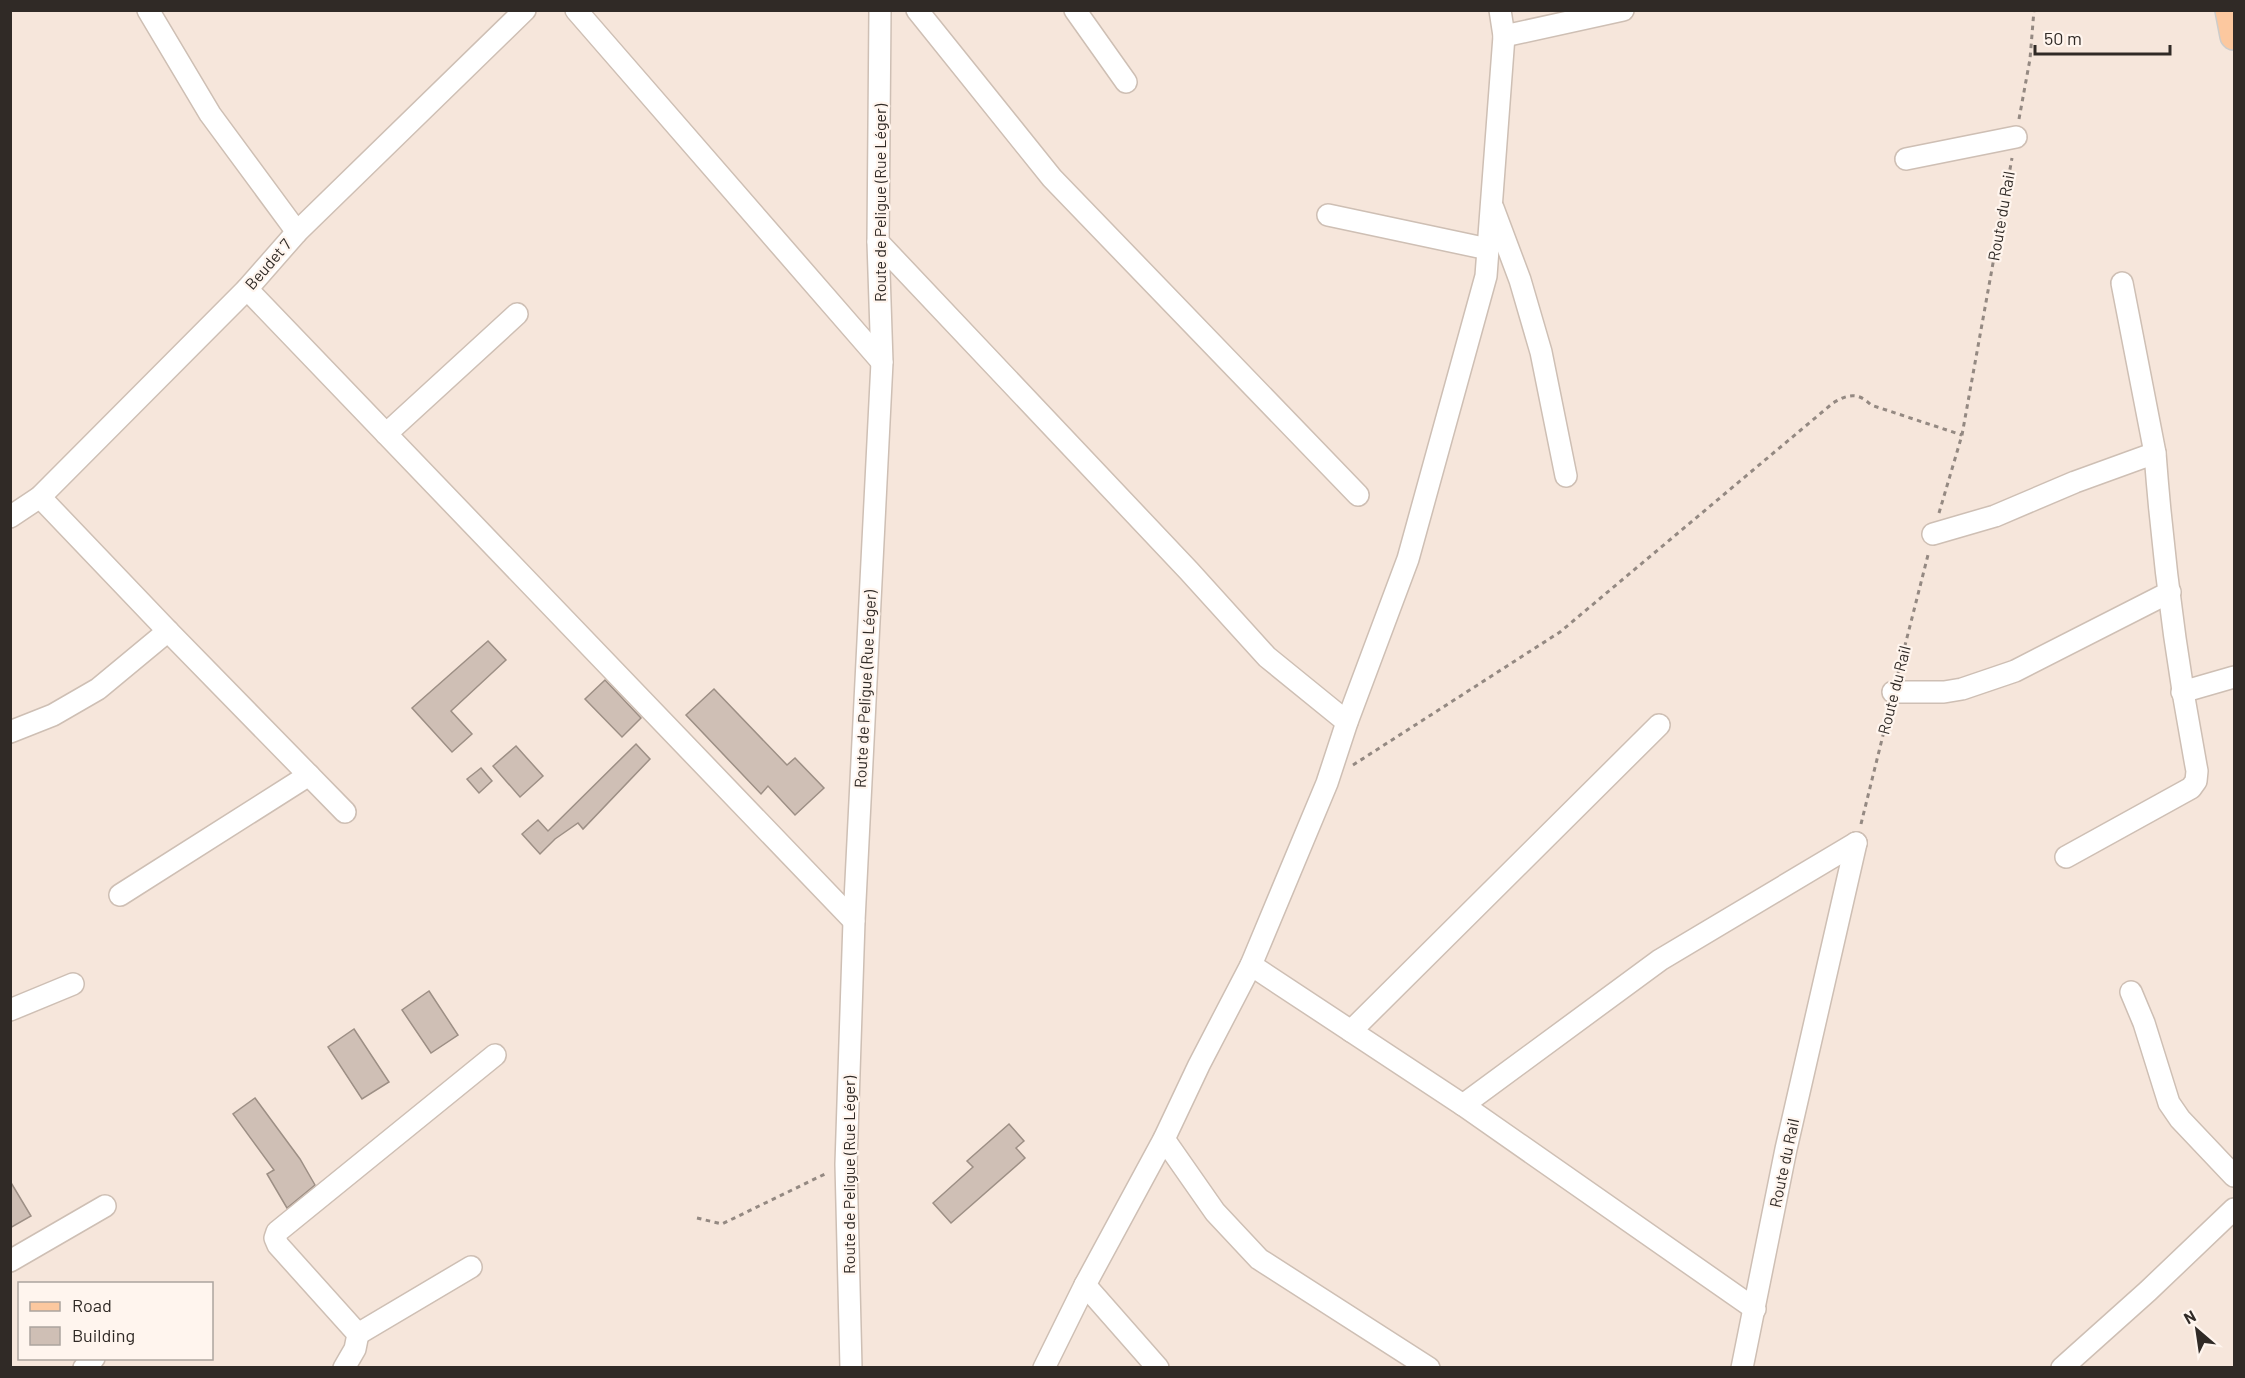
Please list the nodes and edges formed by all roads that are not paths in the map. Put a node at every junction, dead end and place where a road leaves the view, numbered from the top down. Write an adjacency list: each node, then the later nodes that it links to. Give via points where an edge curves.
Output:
1 (148, 10): 17 (street, via 210,114)
2 (525, 10): 17 (street, Beudet 7)
3 (576, 10): 23 (street)
4 (880, 10): 18 (street, Route de Peligue (Rue Léger))
5 (917, 10): 27 (street, via 1052,177)
6 (1075, 10): 12 (street)
7 (1500, 10): 10 (street)
8 (1623, 10): 10 (street)
9 (2229, 10): 11 (main road)
10 (1504, 36): 15 (street)
11 (2235, 36)
12 (1126, 82)
13 (2016, 136): 14 (street)
14 (1906, 159)
15 (1490, 200): 19 (street); 26 (street, via 1541,352)
16 (1328, 215): 19 (street)
17 (297, 232): 21 (street, Beudet 7)
18 (878, 242): 23 (street, Route de Peligue (Rue Léger)); 36 (street, via 1267,657)
19 (1488, 249): 36 (street, via 1486,276 1408,559)
20 (2122, 284): 25 (street)
21 (247, 289): 24 (street); 28 (street, Beudet 7)
22 (517, 314): 24 (street)
23 (882, 362): 43 (street, Route de Peligue (Rue Léger))
24 (386, 434): 43 (street)
25 (2155, 453): 30 (street, via 1995,516); 31 (street)
26 (1566, 476)
27 (1358, 495)
28 (40, 497): 29 (street, Beudet 7); 32 (street)
29 (10, 517)
30 (1933, 534)
31 (2170, 592): 34 (street, via 2015,670 1962,689); 35 (street)
32 (168, 631): 38 (street, via 98,690 53,715); 39 (street)
33 (2235, 677): 35 (street)
34 (1893, 692)
35 (2182, 692): 41 (street, via 2196,782)
36 (1347, 722): 44 (street, via 1327,783)
37 (1659, 725): 48 (street)
38 (10, 732)
39 (309, 775): 40 (street); 42 (street)
40 (345, 812)
41 (2067, 857)
42 (120, 895)
43 (854, 921): 61 (street, Route de Peligue (Rue Léger), via 846,1164)
44 (1251, 965): 48 (street); 51 (street)
45 (73, 984): 47 (street)
46 (2131, 992): 52 (street, via 2169,1103)
47 (10, 1010)
48 (1351, 1031): 50 (street)
49 (495, 1055): 59 (street, via 277,1232 278,1245)
50 (1463, 1105): 58 (street); 58 (street, Route du Rail, via 1660,960 1856,843 1786,1149)
51 (1164, 1139): 57 (street); 64 (street, via 1215,1212 1259,1259)
52 (2235, 1176)
53 (105, 1206): 55 (street)
54 (2235, 1209): 66 (street)
55 (10, 1261)
56 (471, 1267): 59 (street)
57 (1085, 1285): 62 (street); 63 (street)
58 (1755, 1309): 65 (street, Route du Rail)
59 (358, 1334): 60 (street)
60 (344, 1368)
61 (851, 1368)
62 (1044, 1368)
63 (1158, 1368)
64 (1429, 1368)
65 (1742, 1368)
66 (2062, 1368)

